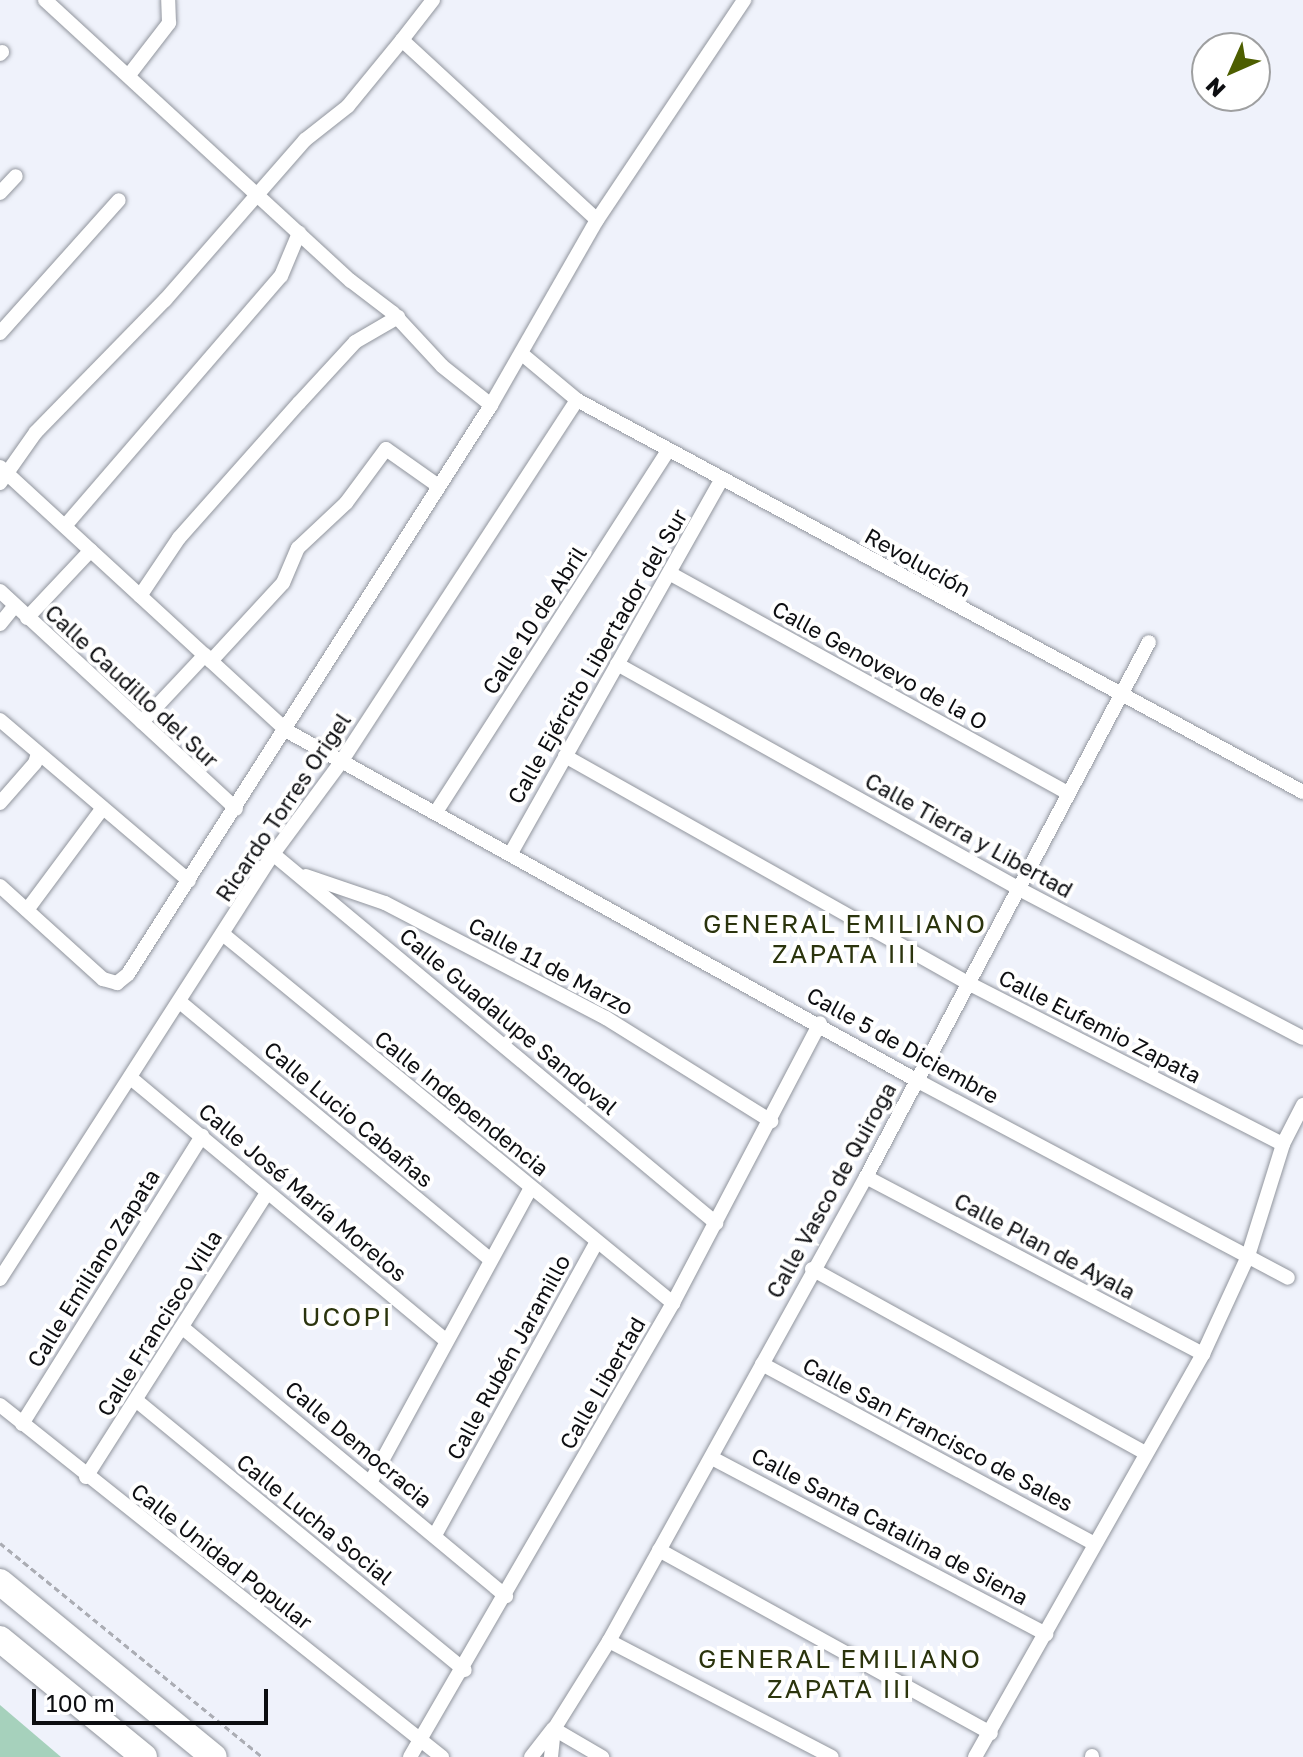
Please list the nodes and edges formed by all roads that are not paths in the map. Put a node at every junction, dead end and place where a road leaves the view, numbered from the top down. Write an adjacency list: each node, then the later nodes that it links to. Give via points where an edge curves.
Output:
1 (45, 0): 6 (street)
2 (168, 0): 6 (street, via 169,23)
3 (433, 0): 5 (street)
4 (744, 0): 11 (street)
5 (402, 40): 9 (street, via 348,106 305,140); 11 (street)
6 (129, 75): 9 (street)
7 (16, 176): 8 (street)
8 (0, 193)
9 (261, 193): 12 (street); 19 (street, via 36,432)
10 (119, 200): 14 (street)
11 (597, 220): 15 (street)
12 (299, 233): 13 (street); 22 (street, via 281,276)
13 (398, 317): 17 (street, via 442,366); 26 (street, via 355,342 179,538)
14 (0, 333)
15 (522, 354): 16 (street, Revolución); 17 (street)
16 (577, 400): 18 (street, Revolución); 39 (street, Ricardo Torres Origel)
17 (491, 405): 21 (street)
18 (668, 451): 20 (street, Revolución); 45 (street, Calle 10 de Abril)
19 (3, 475): 22 (street, Calle 5 de Diciembre)
20 (722, 479): 24 (street, Calle Ejército Libertador del Sur); 33 (street, Revolución)
21 (437, 485): 31 (street, via 386,449 346,503 298,548 283,583); 36 (street)
22 (65, 526): 23 (street, Calle 5 de Diciembre)
23 (91, 550): 26 (street, Calle 5 de Diciembre); 28 (street)
24 (671, 574): 32 (street, Calle Ejército Libertador del Sur); 41 (street, Calle Genovevo de la O)
25 (0, 591): 27 (street, Calle Caudillo del Sur)
26 (140, 596): 31 (street, Calle 5 de Diciembre)
27 (14, 607): 28 (street, Calle Caudillo del Sur); 29 (street)
28 (27, 618): 35 (street, Calle Caudillo del Sur)
29 (0, 624)
30 (1149, 642): 33 (street, Calle Vasco de Quiroga)
31 (208, 658): 35 (street); 36 (street, Calle 5 de Diciembre)
32 (617, 664): 38 (street, Calle Ejército Libertador del Sur); 51 (street, Calle Tierra y Libertad)
33 (1122, 698): 40 (street, Revolución); 41 (street, Calle Vasco de Quiroga)
34 (0, 720): 37 (street)
35 (142, 722): 44 (street, Calle Caudillo del Sur)
36 (287, 731): 39 (street, Calle 5 de Diciembre); 44 (street)
37 (38, 753): 42 (street); 43 (street)
38 (565, 756): 46 (street, Calle Ejército Libertador del Sur); 54 (street, Calle Eufemio Zapata)
39 (341, 762): 45 (street, Calle 5 de Diciembre); 47 (street, Ricardo Torres Origel)
40 (1303, 792)
41 (1068, 793): 51 (street, Calle Vasco de Quiroga)
42 (0, 803)
43 (102, 809): 49 (street); 52 (street)
44 (236, 809): 49 (street)
45 (436, 812): 46 (street, Calle 5 de Diciembre)
46 (511, 853): 56 (street, Calle 5 de Diciembre)
47 (273, 854): 48 (street, Calle Guadalupe Sandoval); 53 (street, Ricardo Torres Origel)
48 (298, 873): 61 (street, Calle 11 de Marzo, via 385,903 606,1018); 67 (street, Calle Guadalupe Sandoval)
49 (189, 881): 52 (street, via 117,983 103,979)
50 (0, 886): 52 (street)
51 (1021, 890): 54 (street, Calle Vasco de Quiroga); 57 (street, Calle Tierra y Libertad)
52 (27, 910)
53 (224, 935): 55 (street, Ricardo Torres Origel); 65 (street, Calle Independencia)
54 (966, 982): 59 (street, Calle Vasco de Quiroga); 63 (street, Calle Eufemio Zapata)
55 (180, 1002): 58 (street, Ricardo Torres Origel); 70 (street, Calle Lucio Cabañas)
56 (820, 1023): 59 (street, Calle 5 de Diciembre); 61 (street, Calle Libertad)
57 (1303, 1038)
58 (132, 1079): 62 (street, Calle José María Morelos); 73 (street, Ricardo Torres Origel)
59 (916, 1080): 64 (street, Calle Vasco de Quiroga); 69 (street, Calle 5 de Diciembre)
60 (1303, 1105): 63 (street)
61 (771, 1121): 67 (street, Calle Libertad)
62 (202, 1136): 66 (street, Calle José María Morelos); 81 (street, Calle Emiliano Zapata)
63 (1283, 1144): 69 (street)
64 (866, 1177): 71 (street, Calle Vasco de Quiroga); 77 (street, Calle Plan de Ayala)
65 (531, 1188): 68 (street, Calle Independencia); 70 (street)
66 (267, 1193): 75 (street, Calle Francisco Villa); 76 (street, Calle José María Morelos)
67 (716, 1223): 74 (street, Calle Libertad)
68 (597, 1242): 74 (street, Calle Independencia); 86 (street, Calle Rubén Jaramillo)
69 (1248, 1256): 72 (street, Calle 5 de Diciembre); 77 (street)
70 (490, 1259): 76 (street)
71 (812, 1269): 78 (street, Calle Vasco de Quiroga); 82 (street)
72 (1288, 1278)
73 (0, 1279)
74 (673, 1303): 90 (street, Calle Libertad)
75 (183, 1328): 79 (street, Calle Francisco Villa); 85 (street, Calle Democracia)
76 (445, 1340): 85 (street)
77 (1203, 1354): 82 (street)
78 (762, 1364): 83 (street, Calle Vasco de Quiroga); 87 (street, Calle San Francisco de Sales)
79 (137, 1401): 84 (street, Calle Francisco Villa); 94 (street, Calle Lucha Social)
80 (0, 1405): 81 (street, Calle Unidad Popular)
81 (22, 1424): 84 (street, Calle Unidad Popular)
82 (1145, 1453): 87 (street)
83 (712, 1458): 88 (street, Calle Vasco de Quiroga); 91 (street, Calle Santa Catalina de Siena)
84 (86, 1477): 97 (street, Calle Unidad Popular)
85 (371, 1481): 86 (street, Calle Democracia)
86 (435, 1535): 90 (street, Calle Democracia)
87 (1093, 1543): 91 (street)
88 (659, 1550): 93 (street, Calle Vasco de Quiroga); 96 (street)
89 (0, 1582): 99 (highway)
90 (506, 1596): 94 (street, Calle Libertad)
91 (1046, 1634): 96 (street)
92 (0, 1639): 98 (highway)
93 (609, 1641): 95 (street, Calle Vasco de Quiroga); 105 (street)
94 (465, 1670): 97 (street, Calle Libertad)
95 (554, 1729): 102 (street); 103 (street, Calle Vasco de Quiroga); 104 (street)
96 (991, 1733): 106 (street)
97 (418, 1739): 100 (street, Calle Libertad); 101 (street, Calle Unidad Popular)
98 (144, 1757)
99 (214, 1757)
100 (410, 1757)
101 (442, 1757)
102 (531, 1757)
103 (551, 1757)
104 (602, 1757)
105 (832, 1757)
106 (975, 1757)

